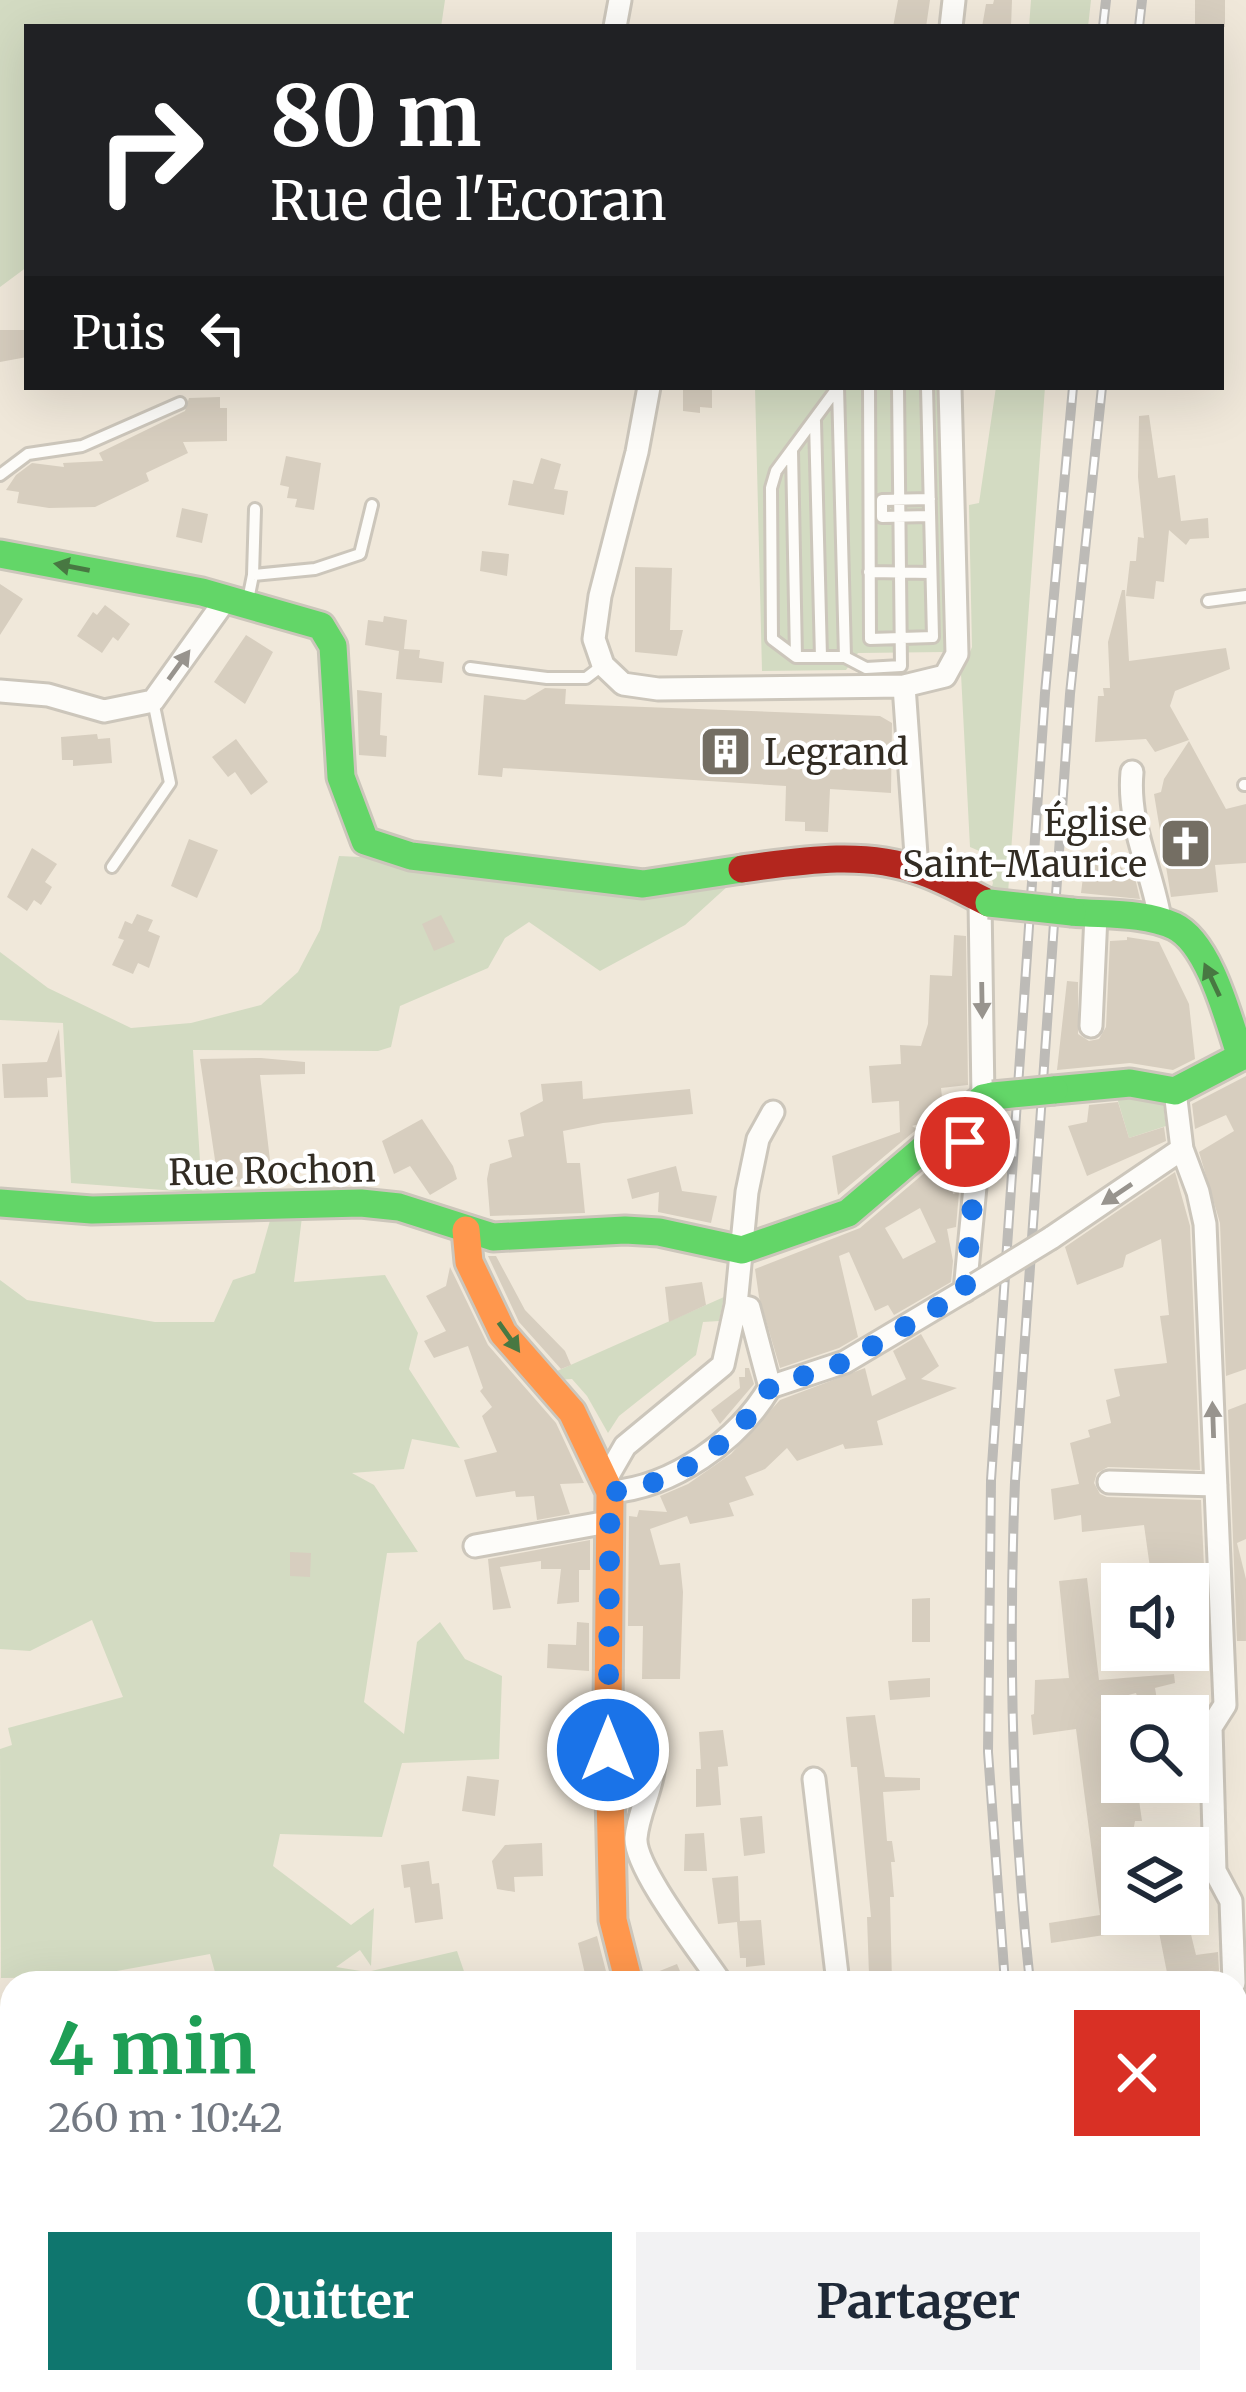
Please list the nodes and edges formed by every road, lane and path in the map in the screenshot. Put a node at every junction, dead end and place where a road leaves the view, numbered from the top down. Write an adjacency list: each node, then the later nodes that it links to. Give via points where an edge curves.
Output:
1 (648, 390): 30 (street, via 600,596 594,639)
2 (836, 390): 9 (lane)
3 (838, 390): 29 (lane)
4 (869, 390): 19 (lane)
5 (898, 390): 12 (lane)
6 (927, 390): 13 (lane)
7 (950, 390): 32 (street, via 957,654 945,676)
8 (180, 403): 11 (lane, via 82,446 28,454)
9 (815, 418): 10 (lane); 28 (lane)
10 (792, 450): 27 (lane); 27 (lane, via 771,488 772,639)
11 (0, 475)
12 (899, 500): 13 (lane); 17 (lane, via 882,500 882,517)
13 (930, 500): 16 (lane)
14 (372, 505): 22 (lane, via 360,554 315,569)
15 (255, 508): 22 (lane)
16 (930, 516): 17 (lane); 21 (lane)
17 (899, 517): 20 (lane)
18 (0, 554): 24 (street, one-way to 18)
19 (869, 572): 20 (lane); 26 (lane, via 870,639)
20 (900, 572): 21 (lane); 26 (lane)
21 (931, 573): 26 (lane, via 933,637)
22 (253, 575): 24 (lane)
23 (1246, 596): 25 (lane)
24 (236, 601): 34 (street, one-way to 24); 37 (street, via 321,626 333,646 340,777 365,841 411,856 643,884 811,859)
25 (1208, 601)
26 (901, 638): 32 (lane)
27 (796, 657): 28 (lane)
28 (821, 657): 29 (lane)
29 (845, 657): 32 (lane)
30 (604, 665): 31 (lane, via 586,678); 32 (street, via 623,683 658,689)
31 (470, 668)
32 (902, 676): 37 (street)
33 (0, 692): 34 (street, via 104,711)
34 (153, 701): 36 (lane, via 170,783)
35 (1132, 772): 40 (street, via 1133,824)
36 (112, 867)
37 (917, 869): 38 (street)
38 (985, 902): 39 (street, bridge); 44 (street, one-way to 44)
39 (1084, 914): 40 (street); 41 (street)
40 (1161, 924): 42 (street, one-way to 40, via 1191,937)
41 (1091, 1026)
42 (1243, 1055): 43 (street)
43 (1175, 1091): 44 (street, bridge, via 1124,1081); 46 (street)
44 (981, 1102): 49 (street, via 848,1213); 50 (street, via 964,1172 974,1187)
45 (773, 1112): 49 (street, via 758,1139)
46 (1183, 1149): 50 (street, one-way to 50, bridge); 54 (street, one-way to 46, via 1205,1223)
47 (0, 1202): 48 (street, Rue Rochon, via 92,1210 361,1203)
48 (466, 1230): 49 (street, Rue Rochon, via 493,1238 659,1232); 55 (street, one-way to 55, via 469,1262 503,1333 572,1412)
49 (742, 1250): 51 (street)
50 (970, 1287): 52 (street, via 845,1362)
51 (736, 1305): 52 (street, via 749,1308); 55 (street, via 723,1364 625,1446)
52 (770, 1387): 55 (street, via 727,1437 677,1473 644,1490)
53 (1109, 1482): 54 (street)
54 (1216, 1485): 58 (street)
55 (608, 1486): 56 (street)
56 (608, 1522): 57 (street); 59 (street)
57 (475, 1546)
58 (1235, 1701): 64 (street, via 1210,1726 1215,1871 1231,1901)
59 (608, 1750): 61 (street, via 613,1919); 62 (street, via 640,1748 654,1765 636,1838 643,1865)
60 (814, 1779): 63 (street)
61 (626, 1971)
62 (713, 1971)
63 (837, 1971)
64 (1234, 1971)

